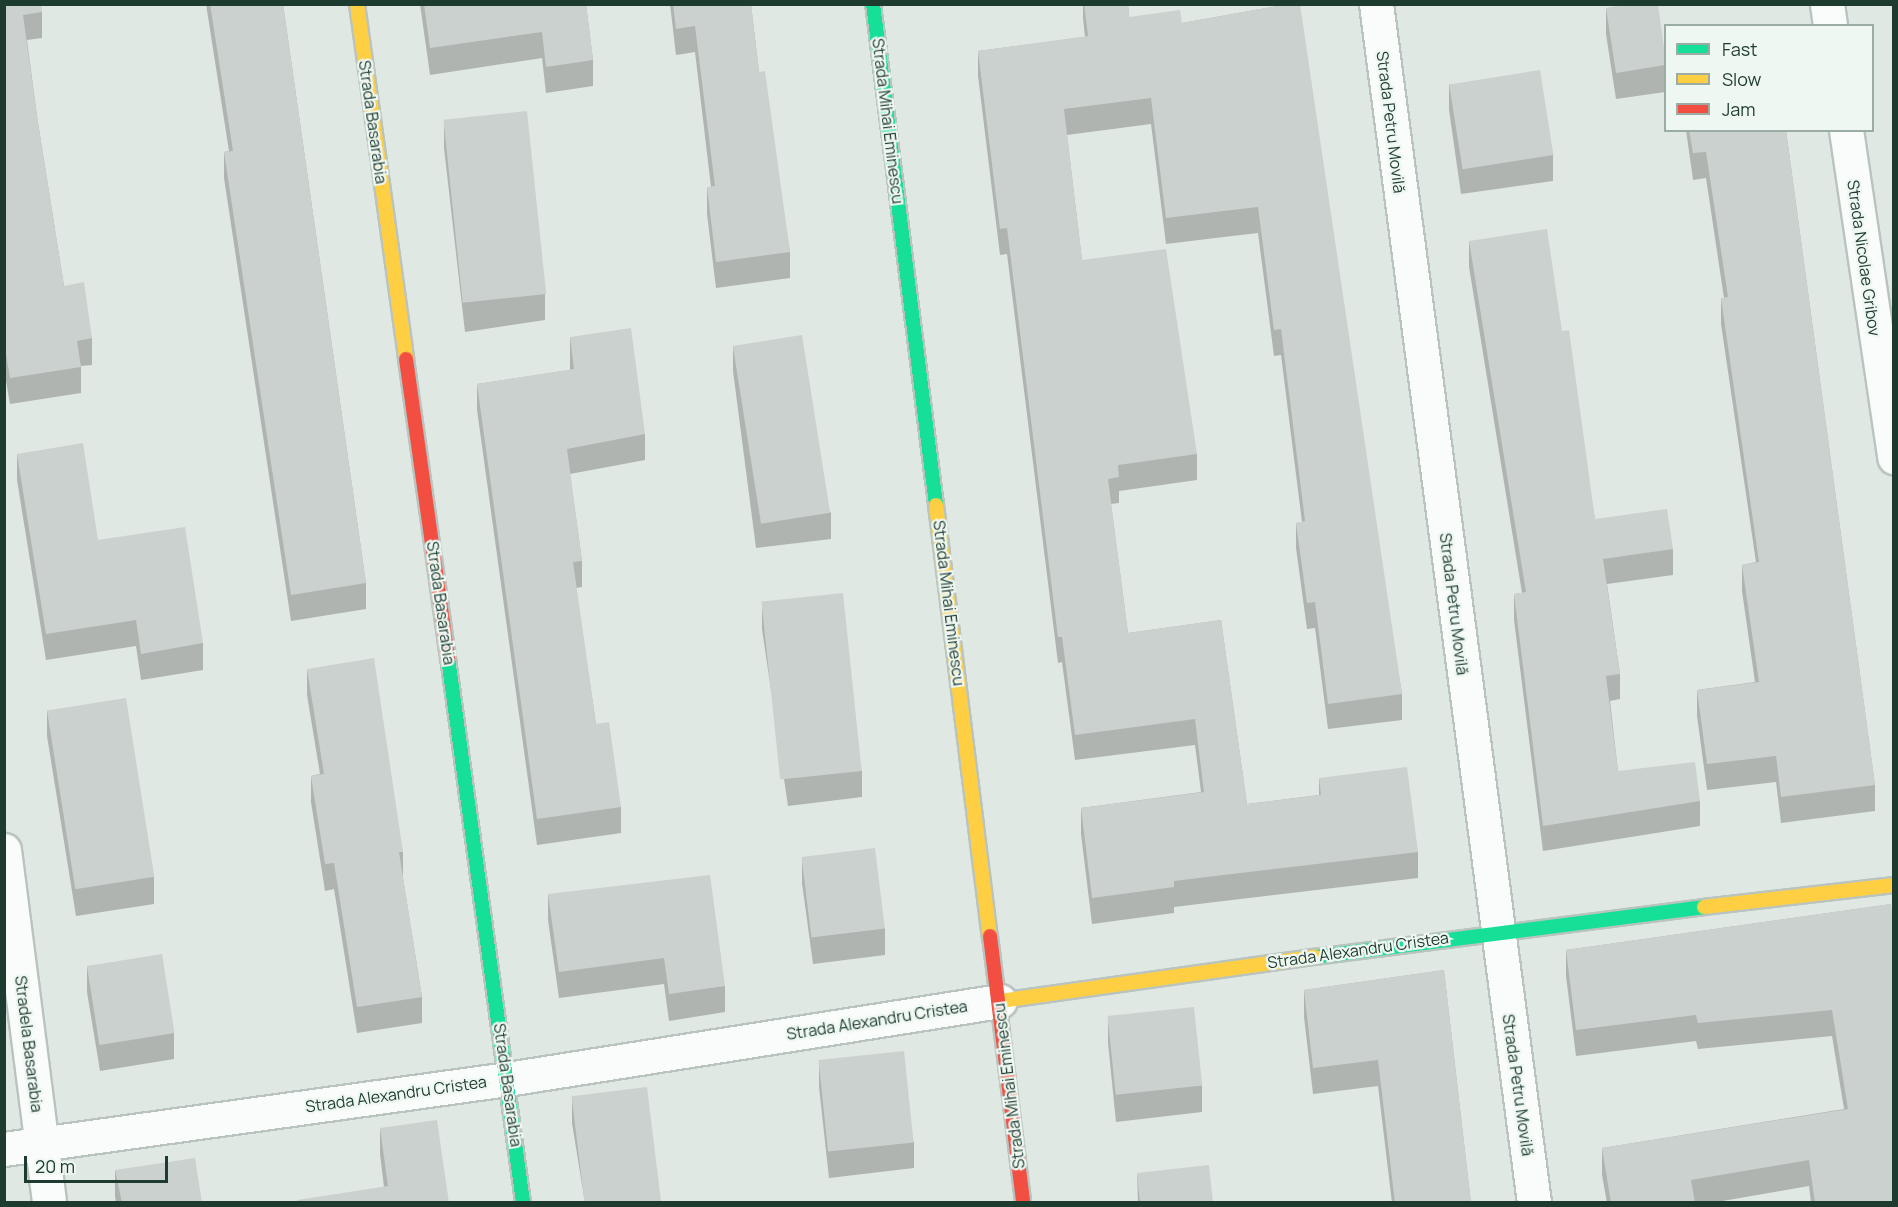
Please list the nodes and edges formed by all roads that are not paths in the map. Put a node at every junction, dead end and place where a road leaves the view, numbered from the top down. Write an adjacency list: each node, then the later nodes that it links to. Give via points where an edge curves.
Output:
1 (357, 4): 12 (street, Strada Basarabia)
2 (873, 4): 11 (street, Strada Mihai Eminescu)
3 (1376, 4): 10 (street, Strada Petru Movilă)
4 (1827, 4): 5 (street)
5 (1830, 24)
6 (1846, 132): 7 (street, Strada Nicolae Gribov)
7 (1893, 457)
8 (4, 850): 13 (street, Stradela Basarabia)
9 (1893, 885): 10 (street, Strada Alexandru Cristea)
10 (1496, 931): 11 (street, Strada Alexandru Cristea); 18 (street, Strada Petru Movilă)
11 (1000, 1001): 12 (street, Strada Alexandru Cristea); 17 (street, Strada Mihai Eminescu)
12 (507, 1078): 13 (street, Strada Alexandru Cristea); 16 (street, Strada Basarabia)
13 (42, 1143): 14 (street, Strada Alexandru Cristea); 15 (street, Stradela Basarabia)
14 (4, 1149)
15 (50, 1203)
16 (524, 1203)
17 (1023, 1203)
18 (1534, 1203)

